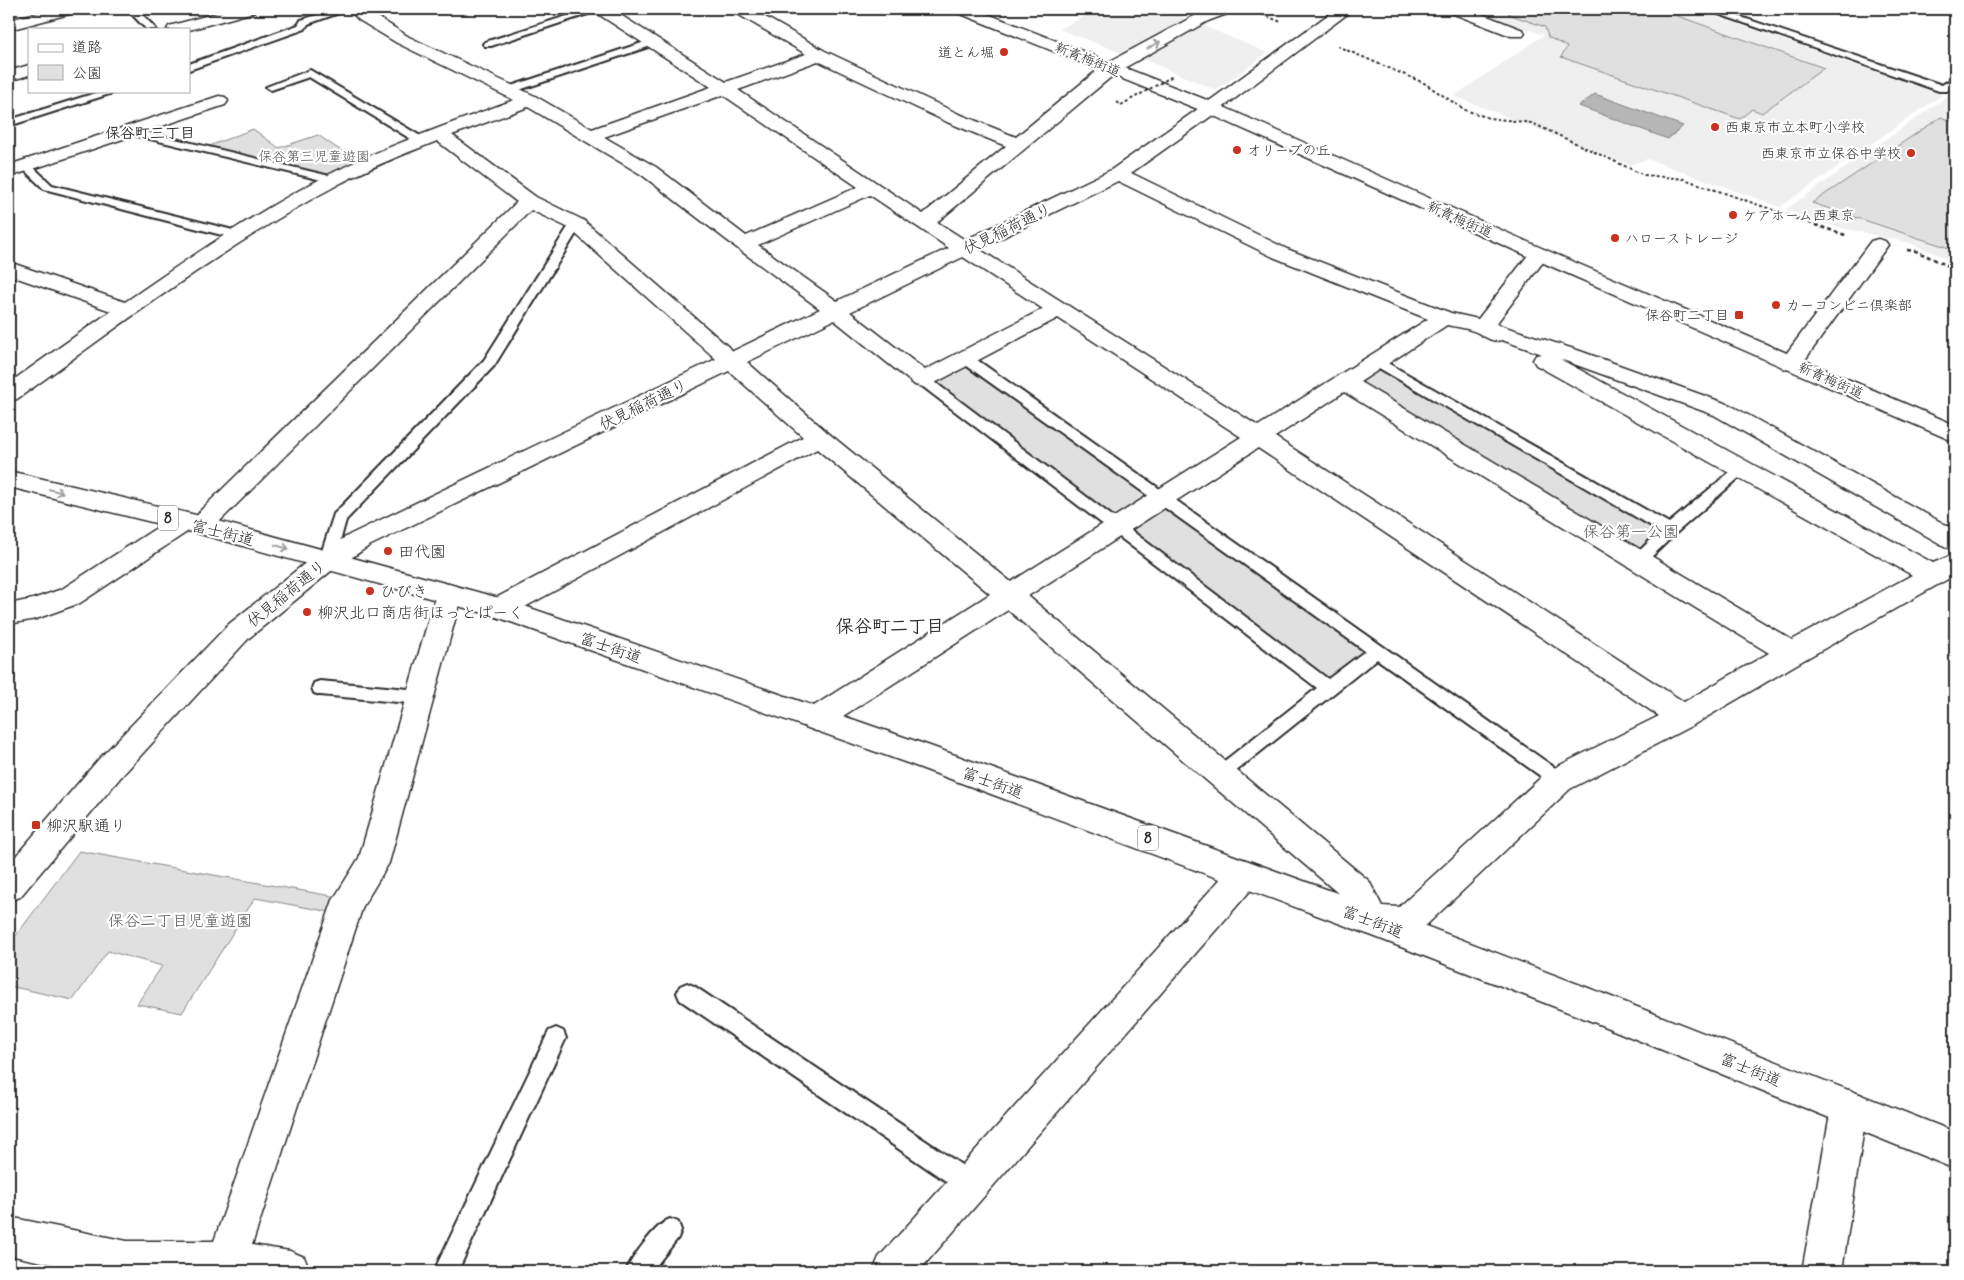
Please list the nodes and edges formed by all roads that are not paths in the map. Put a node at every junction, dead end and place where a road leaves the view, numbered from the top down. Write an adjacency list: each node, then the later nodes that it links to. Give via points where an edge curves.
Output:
1 (71, 9): 14 (street)
2 (132, 9): 15 (lane)
3 (248, 9): 16 (street)
4 (345, 9): 21 (lane)
5 (356, 9): 28 (street, via 403,40)
6 (599, 9): 18 (street); 19 (lane)
7 (740, 9): 20 (street)
8 (962, 9): 22 (street, 新青梅街道)
9 (1226, 9): 22 (street, one-way to 9, via 1195,15)
10 (1346, 9): 32 (street, 伏見稲荷通り)
11 (1455, 9): 13 (street)
12 (1709, 9): 25 (lane, via 1943,89)
13 (1483, 12): 17 (street, via 1479,19)
14 (9, 25)
15 (150, 28)
16 (180, 28)
17 (1517, 33)
18 (654, 42): 27 (street); 28 (lane)
19 (488, 44)
20 (818, 55): 27 (street); 37 (street)
21 (190, 67)
22 (1111, 68): 32 (street, 新青梅街道); 37 (street)
23 (28, 70): 24 (street)
24 (9, 76)
25 (1955, 80)
26 (272, 86): 36 (lane, via 310,73)
27 (724, 88): 35 (street); 41 (street)
28 (509, 90): 30 (street)
29 (111, 92): 33 (lane)
30 (529, 100): 35 (street); 36 (street)
31 (219, 101): 34 (street)
32 (1211, 108): 39 (street, 伏見稲荷通り); 49 (street, 新青梅街道)
33 (9, 122)
34 (129, 131): 38 (street); 40 (lane)
35 (590, 136): 46 (street, via 649,171)
36 (432, 138): 40 (street); 42 (street)
37 (1019, 145): 43 (street)
38 (17, 168): 45 (lane, via 48,188)
39 (1118, 174): 48 (street, 伏見稲荷通り); 54 (street, via 1280,253)
40 (334, 180): 45 (street)
41 (873, 187): 43 (street); 46 (street)
42 (529, 201): 44 (street); 69 (street)
43 (924, 223): 48 (street)
44 (576, 224): 58 (street); 74 (lane, via 489,363 339,518)
45 (241, 236): 52 (street)
46 (744, 244): 53 (street)
47 (1878, 245): 59 (street)
48 (965, 248): 51 (street); 53 (street, 伏見稲荷通り)
49 (1539, 254): 55 (street); 59 (street, 新青梅街道)
50 (9, 268): 52 (street)
51 (1059, 309): 56 (street); 64 (street)
52 (128, 310): 62 (street)
53 (835, 310): 58 (street, 伏見稲荷通り); 60 (street)
54 (1444, 318): 55 (street); 57 (street)
55 (1483, 327): 66 (street); 73 (street, via 1722,410)
56 (965, 358): 60 (street); 68 (lane)
57 (1377, 360): 61 (street); 72 (lane)
58 (732, 361): 65 (street); 74 (street, 伏見稲荷通り, via 360,540)
59 (1791, 362): 63 (street, 新青梅街道)
60 (923, 380): 71 (lane)
61 (1343, 382): 64 (street); 75 (street)
62 (9, 394)
63 (1955, 434)
64 (1258, 437): 68 (street); 86 (street)
65 (819, 438): 78 (street); 79 (street)
66 (1742, 469): 72 (lane); 76 (street)
67 (9, 479): 70 (street, 富士街道 / 8, one-way to 70)
68 (1162, 498): 71 (street); 81 (lane)
69 (210, 516)
70 (184, 522): 74 (street, 富士街道 / 8, one-way to 74); 80 (street, via 71,596 36,609)
71 (1116, 527): 78 (street); 84 (lane)
72 (1670, 530): 75 (lane)
73 (1955, 542)
74 (327, 560): 77 (street, 富士街道 / 8); 91 (street, 伏見稲荷通り, via 239,631 109,769)
75 (1639, 560): 82 (street)
76 (1944, 569): 82 (street)
77 (449, 594): 79 (street, 富士街道 / 8); 85 (street)
78 (1010, 596): 87 (street); 88 (street)
79 (500, 608): 87 (street, 富士街道 / 8)
80 (9, 614)
81 (1376, 651): 84 (lane); 89 (lane)
82 (1792, 653): 86 (street)
83 (320, 688): 85 (lane)
84 (1328, 688): 88 (lane)
85 (420, 697): 100 (street, via 373,864 349,900)
86 (1683, 717): 89 (street)
87 (816, 719): 90 (street, 富士街道 / 8)
88 (1219, 775): 92 (street, via 1358,892)
89 (1559, 780): 92 (street, via 1406,922)
90 (1245, 874): 92 (street, 富士街道 / 8); 97 (street)
91 (9, 887)
92 (1373, 921): 95 (street, 富士街道 / 8)
93 (687, 993): 97 (lane)
94 (556, 1038): 103 (lane)
95 (1849, 1108): 96 (street, 富士街道 / 8); 106 (street)
96 (1955, 1151)
97 (970, 1184): 105 (street)
98 (670, 1230): 104 (lane)
99 (9, 1236): 101 (street)
100 (227, 1261): 101 (street); 102 (street)
101 (124, 1266)
102 (290, 1271)
103 (446, 1271)
104 (638, 1271)
105 (893, 1271)
106 (1822, 1271)

